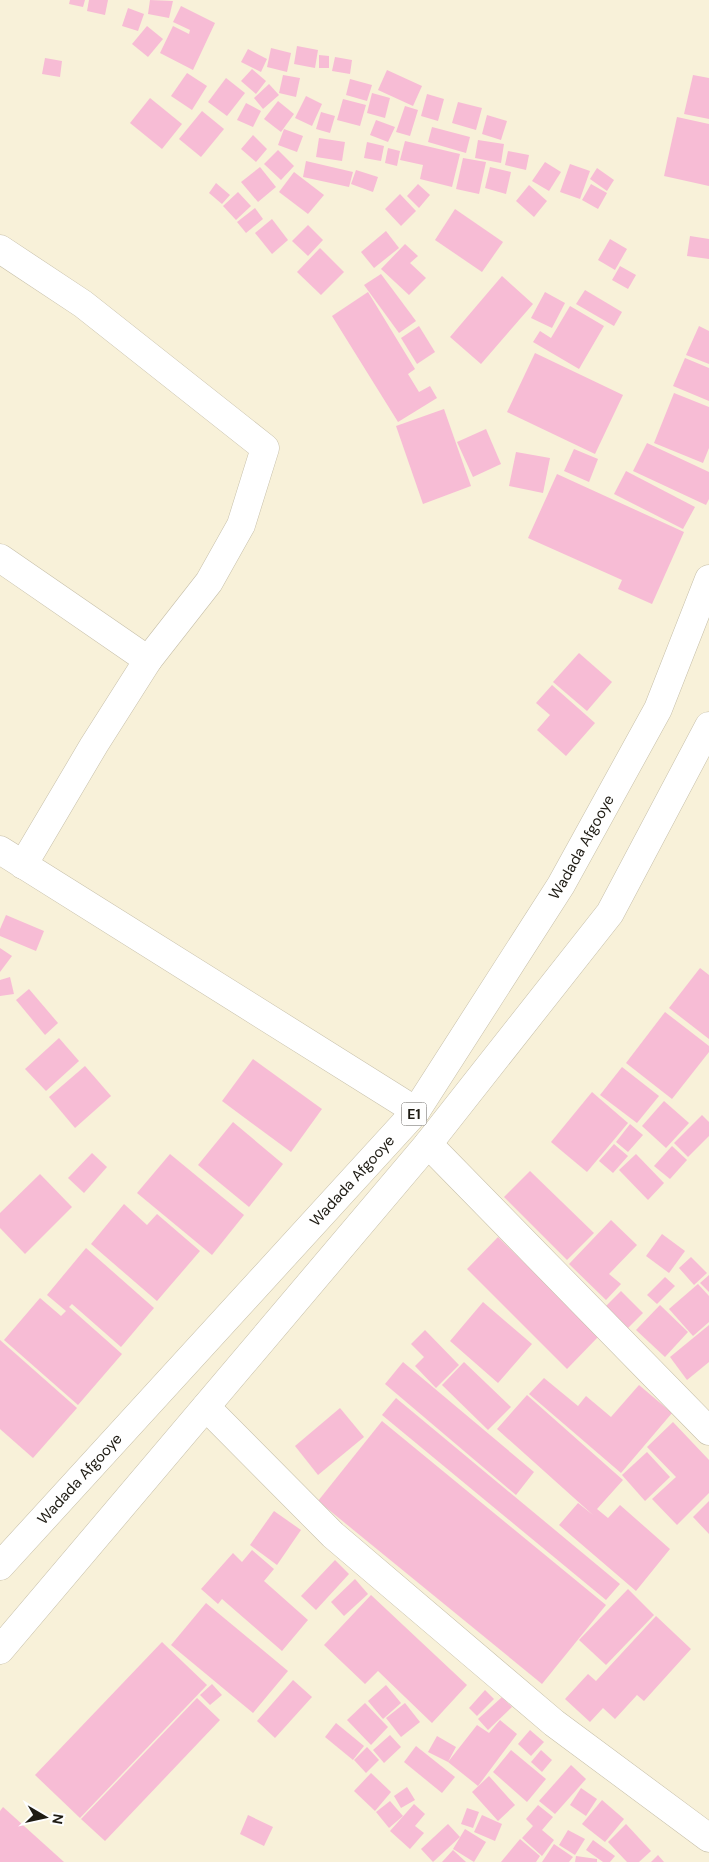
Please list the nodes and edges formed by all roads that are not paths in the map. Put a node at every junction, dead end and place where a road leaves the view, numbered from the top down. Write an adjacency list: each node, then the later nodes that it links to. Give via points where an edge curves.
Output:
1 (0, 249): 4 (main road, via 83,304 264,448 241,525 209,582)
2 (0, 558): 4 (main road)
3 (709, 579): 8 (main road, Wadada Afgooye / E1, via 658,708 566,877)
4 (148, 660): 7 (main road)
5 (709, 726): 9 (main road, E1, via 610,913)
6 (0, 850): 7 (main road)
7 (23, 865): 8 (main road)
8 (416, 1111): 12 (main road, Wadada Afgooye / E1)
9 (428, 1144): 10 (main road, E1); 11 (main road)
10 (206, 1407): 13 (main road, E1); 14 (main road, via 363,1561 554,1723)
11 (709, 1431)
12 (0, 1566)
13 (0, 1650)
14 (709, 1838)

